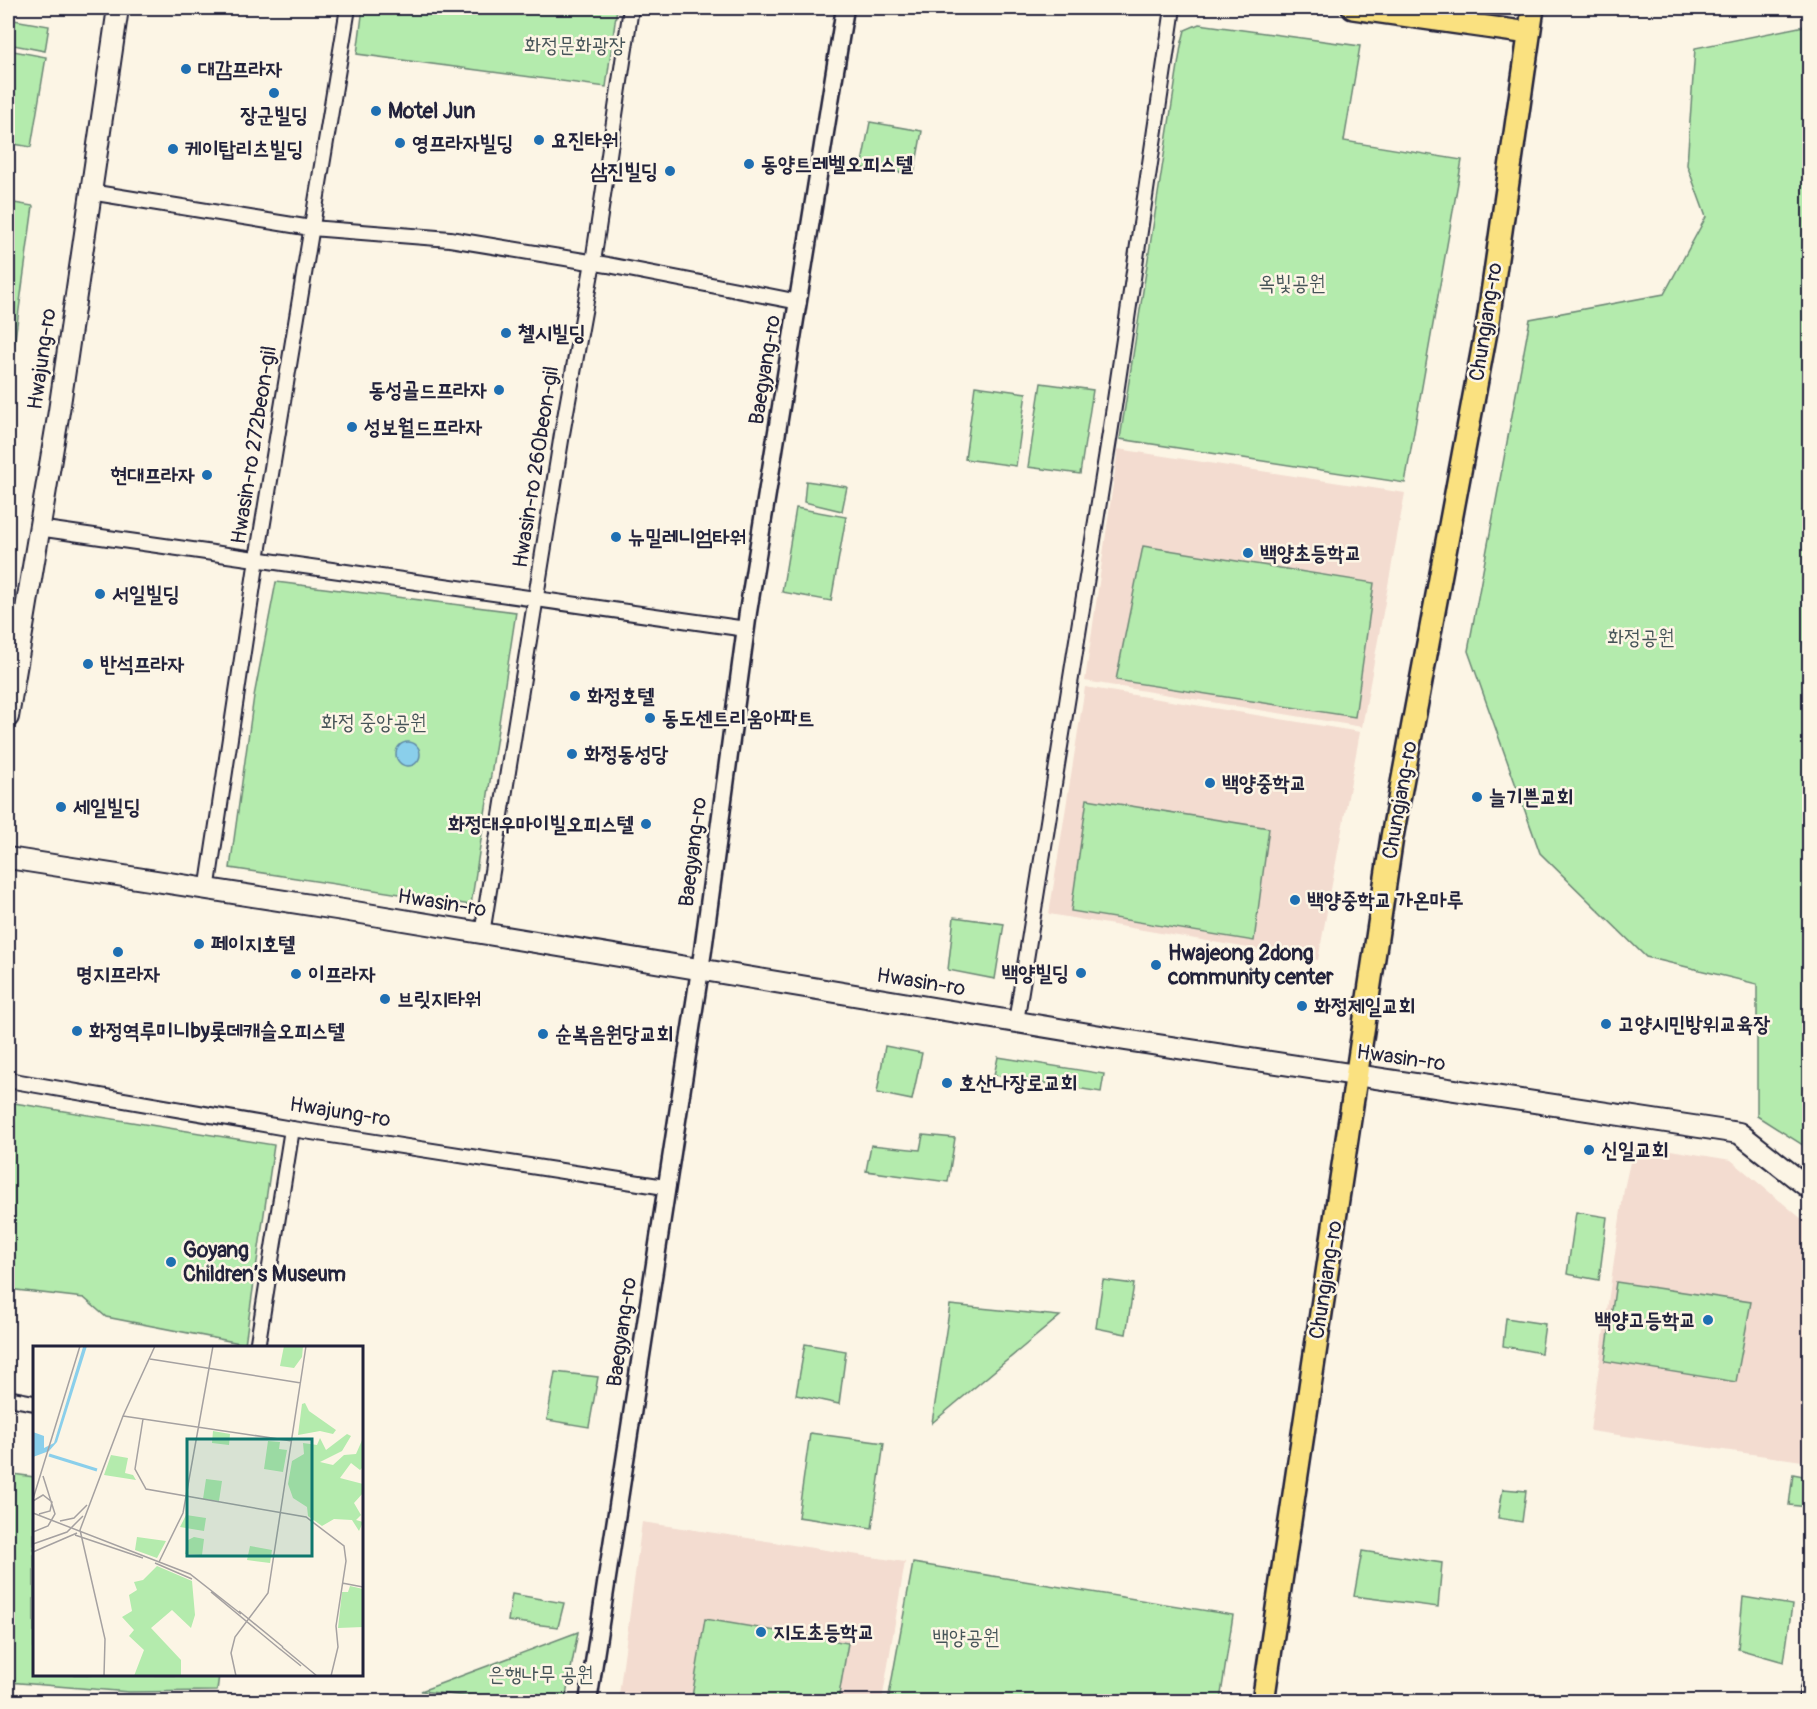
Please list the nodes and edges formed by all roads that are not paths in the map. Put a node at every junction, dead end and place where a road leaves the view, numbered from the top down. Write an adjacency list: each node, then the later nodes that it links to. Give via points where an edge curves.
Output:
1 (118, 8): 9 (main road, Hwajung-ro)
2 (348, 8): 10 (street, Hwasin-ro 272beon-gil)
3 (631, 8): 11 (street, Hwasin-ro 260beon-gil)
4 (845, 8): 12 (street, Baegyang-ro)
5 (1173, 8): 22 (street)
6 (1353, 8): 8 (main road)
7 (1533, 8): 8 (main road, Chungjang-ro)
8 (1529, 33): 23 (main road, Chungjang-ro, via 1488,321 1392,837)
9 (90, 192): 10 (street); 13 (main road, Hwajung-ro)
10 (311, 228): 11 (street, via 450,239); 14 (street, Hwasin-ro 272beon-gil)
11 (593, 262): 12 (street); 15 (street, Hwasin-ro 260beon-gil)
12 (799, 302): 16 (street, Baegyang-ro)
13 (38, 528): 14 (street); 17 (main road, Hwajung-ro)
14 (257, 560): 15 (street); 19 (street, Hwasin-ro 272beon-gil)
15 (536, 599): 16 (street); 20 (street, Hwasin-ro 260beon-gil)
16 (746, 629): 21 (street, Baegyang-ro)
17 (8, 717)
18 (8, 858): 19 (main road, Hwasin-ro)
19 (207, 891): 20 (main road, Hwasin-ro)
20 (482, 934): 21 (main road, Hwasin-ro)
21 (700, 969): 22 (main road, Hwasin-ro); 26 (street, Baegyang-ro)
22 (1016, 1022): 23 (main road, Hwasin-ro)
23 (1357, 1076): 27 (main road, Hwasin-ro, via 1739,1133); 33 (main road, Chungjang-ro)
24 (8, 1080): 25 (street, Hwajung-ro)
25 (292, 1129): 26 (street, Hwajung-ro); 28 (street)
26 (665, 1187): 32 (street, Baegyang-ro)
27 (1809, 1189)
28 (258, 1346)
29 (8, 1398): 30 (street)
30 (33, 1403)
31 (1809, 1687): 34 (street)
32 (588, 1701)
33 (1263, 1701)
34 (1807, 1701)

